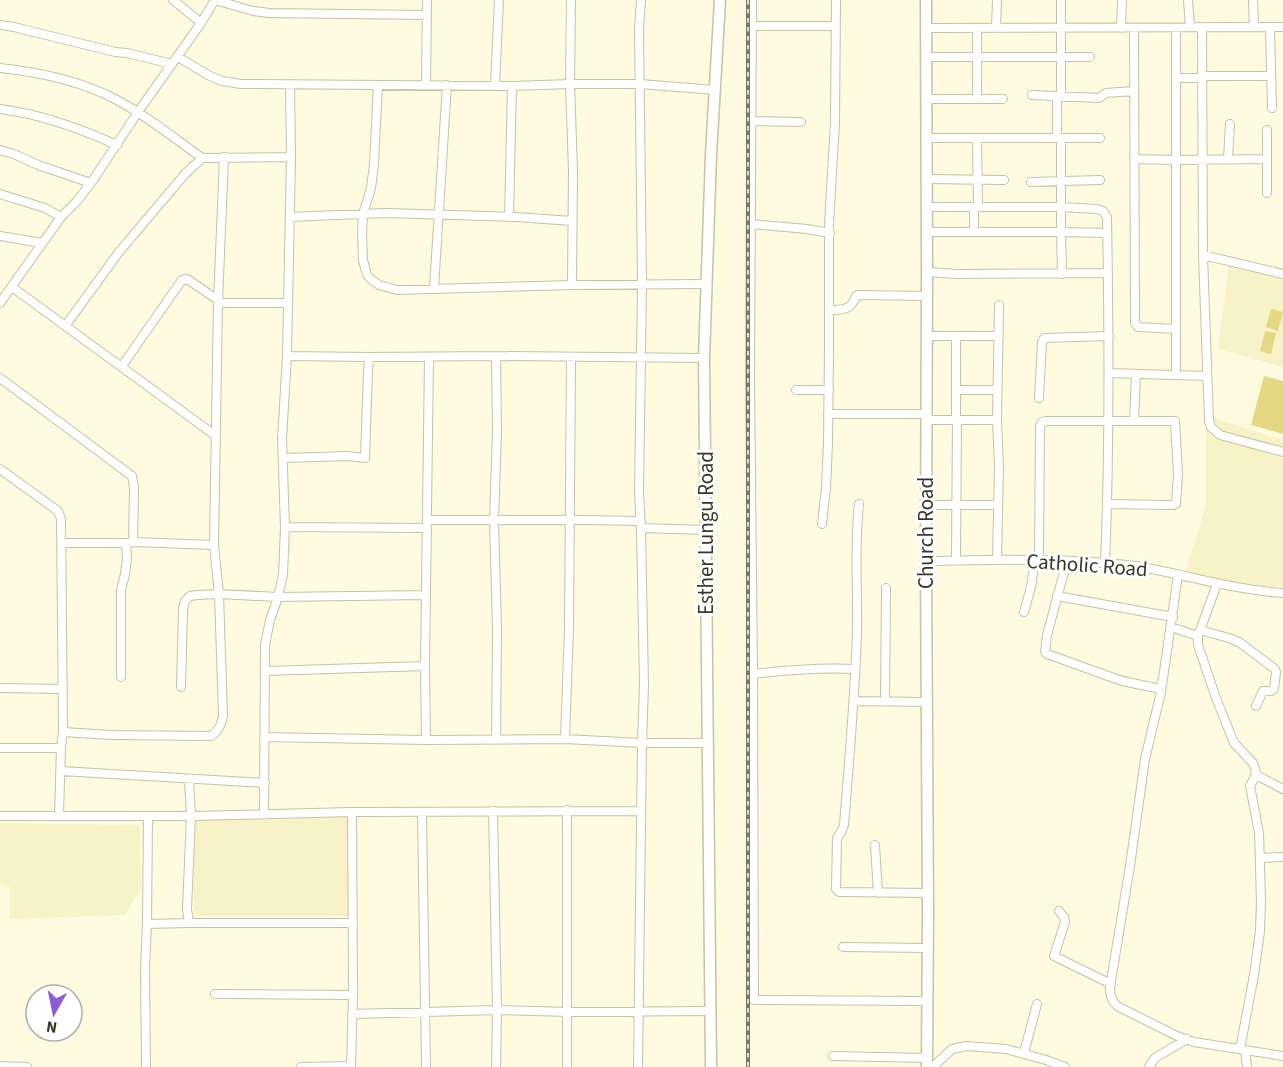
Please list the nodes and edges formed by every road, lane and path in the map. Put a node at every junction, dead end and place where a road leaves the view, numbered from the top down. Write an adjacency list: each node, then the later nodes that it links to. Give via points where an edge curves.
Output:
1 (172, 0): 17 (street)
2 (215, 0): 16 (street, via 269,13); 17 (street)
3 (427, 0): 16 (street)
4 (499, 0): 48 (street)
5 (571, 0): 43 (street)
6 (641, 0): 44 (street)
7 (720, 0): 51 (street, Esther Lungu Road)
8 (752, 0): 19 (street)
9 (836, 0): 20 (street)
10 (926, 0): 27 (street, Church Road)
11 (996, 0): 21 (street)
12 (1061, 0): 22 (street)
13 (1122, 0): 29 (street)
14 (1188, 0): 23 (street)
15 (1253, 0): 24 (street)
16 (426, 15): 46 (street)
17 (201, 23): 34 (street)
18 (0, 25): 38 (street)
19 (752, 26): 20 (street); 61 (street)
20 (835, 26): 101 (street)
21 (996, 27): 22 (street); 28 (street)
22 (1062, 27): 29 (street); 33 (street)
23 (1190, 27): 31 (street); 32 (street)
24 (1254, 27): 25 (street); 32 (street)
25 (1270, 27): 26 (street); 40 (street)
26 (1283, 27)
27 (925, 28): 28 (street); 35 (street, Church Road)
28 (977, 28): 36 (street)
29 (1121, 28): 30 (street)
30 (1134, 28): 31 (street); 52 (street)
31 (1176, 28): 42 (street)
32 (1202, 28): 41 (street)
33 (1062, 56): 36 (street); 37 (street); 54 (street)
34 (178, 57): 38 (street); 45 (street, via 222,81)
35 (926, 57): 36 (street); 55 (street, Church Road)
36 (977, 57): 56 (street)
37 (1090, 57)
38 (172, 64): 60 (street)
39 (0, 68): 60 (street, via 78,84)
40 (1271, 76): 41 (street); 58 (street)
41 (1202, 77): 42 (street); 78 (street)
42 (1176, 78): 77 (street)
43 (570, 84): 44 (street); 50 (street); 96 (street)
44 (640, 84): 51 (street); 112 (street)
45 (290, 85): 49 (street); 72 (street)
46 (426, 85): 47 (street); 49 (street)
47 (447, 85): 48 (street); 92 (street)
48 (495, 85): 50 (street)
49 (378, 86): 91 (street, via 371,188)
50 (512, 86): 95 (street)
51 (715, 90): 110 (street, Esther Lungu Road)
52 (1134, 92): 54 (street, via 1107,93 1099,98); 74 (street)
53 (1032, 95): 54 (street)
54 (1059, 96): 67 (street)
55 (926, 99): 56 (street); 65 (street, Church Road)
56 (977, 99): 57 (street)
57 (1002, 99)
58 (1272, 108)
59 (0, 109): 69 (street, via 49,119)
60 (138, 112): 69 (street); 73 (street)
61 (751, 121): 62 (street); 97 (street)
62 (801, 122)
63 (1230, 124): 75 (street)
64 (1267, 130): 76 (street)
65 (926, 138): 66 (street); 79 (street, Church Road)
66 (976, 138): 67 (street); 80 (street)
67 (1059, 138): 68 (street); 83 (street)
68 (1100, 138)
69 (117, 145): 85 (street)
70 (0, 150): 85 (street)
71 (224, 157): 72 (street); 73 (street); 117 (street)
72 (291, 157): 94 (street)
73 (202, 158): 122 (street, via 119,252)
74 (1134, 159): 77 (street); 123 (street, via 1134,323 1138,327)
75 (1228, 159): 76 (street); 78 (street)
76 (1267, 159): 86 (street)
77 (1176, 160): 78 (street); 123 (street)
78 (1202, 160): 105 (street)
79 (926, 179): 80 (street); 88 (street, Church Road)
80 (977, 180): 81 (street); 89 (street)
81 (1004, 180)
82 (1100, 180): 83 (street)
83 (1060, 181): 84 (street); 90 (street)
84 (1031, 182)
85 (91, 183): 93 (street)
86 (1267, 194)
87 (0, 195): 93 (street, via 37,205)
88 (926, 207): 89 (street); 98 (street, Church Road)
89 (976, 207): 90 (street); 99 (street)
90 (1060, 207): 100 (street); 102 (street, via 1103,211)
91 (363, 214): 92 (street); 94 (street); 114 (street, via 363,260 372,280 397,290)
92 (439, 215): 95 (street); 114 (street)
93 (61, 217): 104 (street)
94 (290, 217): 119 (street)
95 (509, 217): 96 (street)
96 (572, 221): 111 (street)
97 (751, 224): 101 (street); 192 (street)
98 (927, 232): 99 (street); 106 (street, Church Road)
99 (975, 232): 100 (street)
100 (1061, 232): 102 (street); 107 (street)
101 (830, 233): 121 (street)
102 (1107, 233): 108 (street)
103 (0, 236): 104 (street)
104 (42, 243): 113 (street)
105 (1203, 255): 109 (street); 139 (street)
106 (927, 272): 107 (street); 116 (street, Church Road)
107 (1062, 273): 108 (street)
108 (1108, 273): 127 (street)
109 (1283, 274)
110 (706, 284): 112 (street); 134 (street, Esther Lungu Road)
111 (572, 285): 112 (street); 114 (street)
112 (642, 285): 133 (street)
113 (12, 287): 115 (street); 122 (street)
114 (434, 288)
115 (3, 293): 118 (street)
116 (927, 296): 121 (street, via 858,295 849,308); 124 (street, Church Road)
117 (218, 302): 119 (street); 135 (street, via 187,279 182,280); 152 (street)
118 (0, 303)
119 (287, 303): 128 (street)
120 (999, 305): 126 (street)
121 (829, 311): 142 (street)
122 (66, 325): 135 (street)
123 (1176, 329): 138 (street)
124 (926, 336): 125 (street); 147 (street, Church Road)
125 (956, 336): 126 (street); 143 (street)
126 (999, 336): 144 (street)
127 (1108, 336): 136 (street); 145 (street, via 1044,338)
128 (287, 356): 130 (street); 154 (street)
129 (496, 356): 131 (street); 132 (street); 161 (street)
130 (369, 357): 131 (street); 154 (street, via 365,458)
131 (429, 357): 163 (street)
132 (571, 357): 133 (street); 162 (street)
133 (642, 358): 134 (street); 165 (street)
134 (704, 358): 167 (street, Esther Lungu Road)
135 (122, 366): 152 (street)
136 (1109, 373): 137 (street); 150 (street)
137 (1136, 374): 138 (street); 151 (street)
138 (1176, 375): 139 (street)
139 (1207, 376): 153 (street, via 1210,427 1220,435)
140 (0, 378): 169 (street, via 132,476)
141 (796, 390): 142 (street)
142 (829, 390): 146 (street)
143 (956, 390): 144 (street); 148 (street)
144 (997, 390): 149 (street)
145 (1039, 398)
146 (828, 414): 147 (street); 164 (street)
147 (927, 417): 148 (street); 158 (street, Church Road)
148 (957, 420): 149 (street); 160 (street)
149 (997, 420): 159 (street)
150 (1108, 421): 151 (street); 157 (street); 173 (street, via 1042,422)
151 (1134, 421): 157 (street, via 1175,421 1176,504)
152 (216, 436): 170 (street)
153 (1283, 452)
154 (283, 458): 166 (street)
155 (0, 470): 168 (street, via 58,510)
156 (859, 504): 190 (street)
157 (1108, 504): 176 (street)
158 (926, 505): 160 (street); 174 (street, Church Road)
159 (998, 505): 160 (street); 172 (street)
160 (956, 506): 171 (street)
161 (494, 520): 162 (street); 163 (street); 206 (street)
162 (569, 520): 165 (street); 204 (street)
163 (427, 524): 166 (street); 182 (street)
164 (822, 524)
165 (640, 525): 167 (street); 207 (street, via 645,685)
166 (285, 527): 184 (street)
167 (705, 530): 208 (street, Esther Lungu Road)
168 (62, 543): 169 (street); 196 (street)
169 (129, 543): 170 (street); 193 (street, via 121,591)
170 (214, 545): 181 (street)
171 (956, 560): 172 (street, Catholic Road); 174 (street, Catholic Road)
172 (997, 560): 173 (street, Catholic Road)
173 (1037, 560): 175 (street, Catholic Road); 185 (street)
174 (926, 561): 200 (street, Church Road)
175 (1067, 561): 176 (street, Catholic Road); 183 (street)
176 (1105, 562): 177 (street, Catholic Road)
177 (1178, 575): 178 (street, Catholic Road); 186 (street)
178 (1217, 584): 180 (street, Catholic Road); 188 (street)
179 (886, 588): 199 (street)
180 (1283, 593)
181 (219, 594): 184 (street); 194 (street, via 190,596 185,601); 202 (street, via 223,716 216,733 200,736)
182 (426, 595): 184 (street); 189 (street)
183 (1057, 596): 186 (street); 197 (street, via 1044,647 1047,654 1122,681)
184 (279, 597): 191 (street, via 265,645)
185 (1024, 612)
186 (1173, 617): 187 (street)
187 (1171, 627): 188 (street); 197 (street)
188 (1199, 633): 201 (street, via 1239,642 1275,669 1274,689 1263,691); 212 (street, via 1198,645 1231,735 1253,763)
189 (425, 666): 191 (street); 205 (street)
190 (855, 669): 192 (street); 198 (street)
191 (265, 671): 203 (street)
192 (753, 674): 240 (street, via 754,1000)
193 (121, 677)
194 (181, 687)
195 (0, 688): 196 (street)
196 (63, 689): 202 (street)
197 (1161, 689): 237 (street, via 1145,759)
198 (854, 701): 199 (street); 229 (street, via 844,825 837,838 836,889)
199 (885, 701): 200 (street)
200 (927, 702): 230 (street, Church Road)
201 (1256, 706)
202 (63, 732): 210 (street)
203 (264, 737): 205 (street); 214 (street)
204 (565, 739): 206 (street); 207 (street)
205 (426, 740): 206 (street)
206 (496, 740)
207 (642, 743): 208 (street); 218 (street)
208 (707, 743): 244 (street, Esther Lungu Road)
209 (0, 748): 210 (street)
210 (61, 748): 211 (street)
211 (61, 771): 213 (street); 221 (street)
212 (1256, 775): 215 (street); 228 (street, via 1250,786)
213 (189, 779): 214 (street); 225 (street)
214 (265, 783): 222 (street)
215 (1283, 789)
216 (567, 810): 217 (street); 218 (street); 245 (street)
217 (493, 811): 220 (street); 242 (street)
218 (641, 811): 246 (street)
219 (352, 812): 220 (street); 222 (street); 233 (street)
220 (422, 813): 243 (street)
221 (59, 815): 223 (street); 224 (street)
222 (264, 815): 225 (street)
223 (0, 816)
224 (148, 816): 225 (street); 234 (street)
225 (191, 816): 232 (street)
226 (875, 845): 229 (street)
227 (1283, 857): 228 (street)
228 (1260, 858): 249 (street, via 1260,931)
229 (878, 893): 230 (street)
230 (928, 893): 236 (street, Church Road)
231 (1059, 911): 237 (street, via 1065,922 1054,956)
232 (189, 923): 233 (street); 234 (street)
233 (353, 923): 239 (street)
234 (147, 924): 256 (street)
235 (843, 947): 236 (street)
236 (928, 948): 240 (street, Church Road)
237 (1111, 984): 248 (street, via 1110,995 1117,1006)
238 (215, 994): 239 (street)
239 (353, 995): 247 (street)
240 (927, 1001): 253 (street, Church Road)
241 (1037, 1004): 250 (street)
242 (497, 1010): 243 (street); 245 (street); 260 (street)
243 (425, 1011): 247 (street); 259 (street)
244 (711, 1011): 246 (street); 263 (street, Esther Lungu Road)
245 (568, 1012): 246 (street); 261 (street)
246 (638, 1012): 262 (street)
247 (352, 1014): 258 (street)
248 (1187, 1039): 249 (street); 265 (street, via 1155,1058)
249 (1243, 1049): 252 (street); 266 (street)
250 (1024, 1053): 253 (street, via 958,1047); 264 (street)
251 (833, 1056): 253 (street)
252 (1283, 1056)
253 (929, 1064)
254 (0, 1066): 255 (street)
255 (27, 1067)
256 (146, 1067)
257 (301, 1067): 258 (street)
258 (351, 1067)
259 (426, 1067)
260 (496, 1067)
261 (567, 1067)
262 (638, 1067)
263 (711, 1067)
264 (1065, 1067)
265 (1149, 1067)
266 (1247, 1067)

